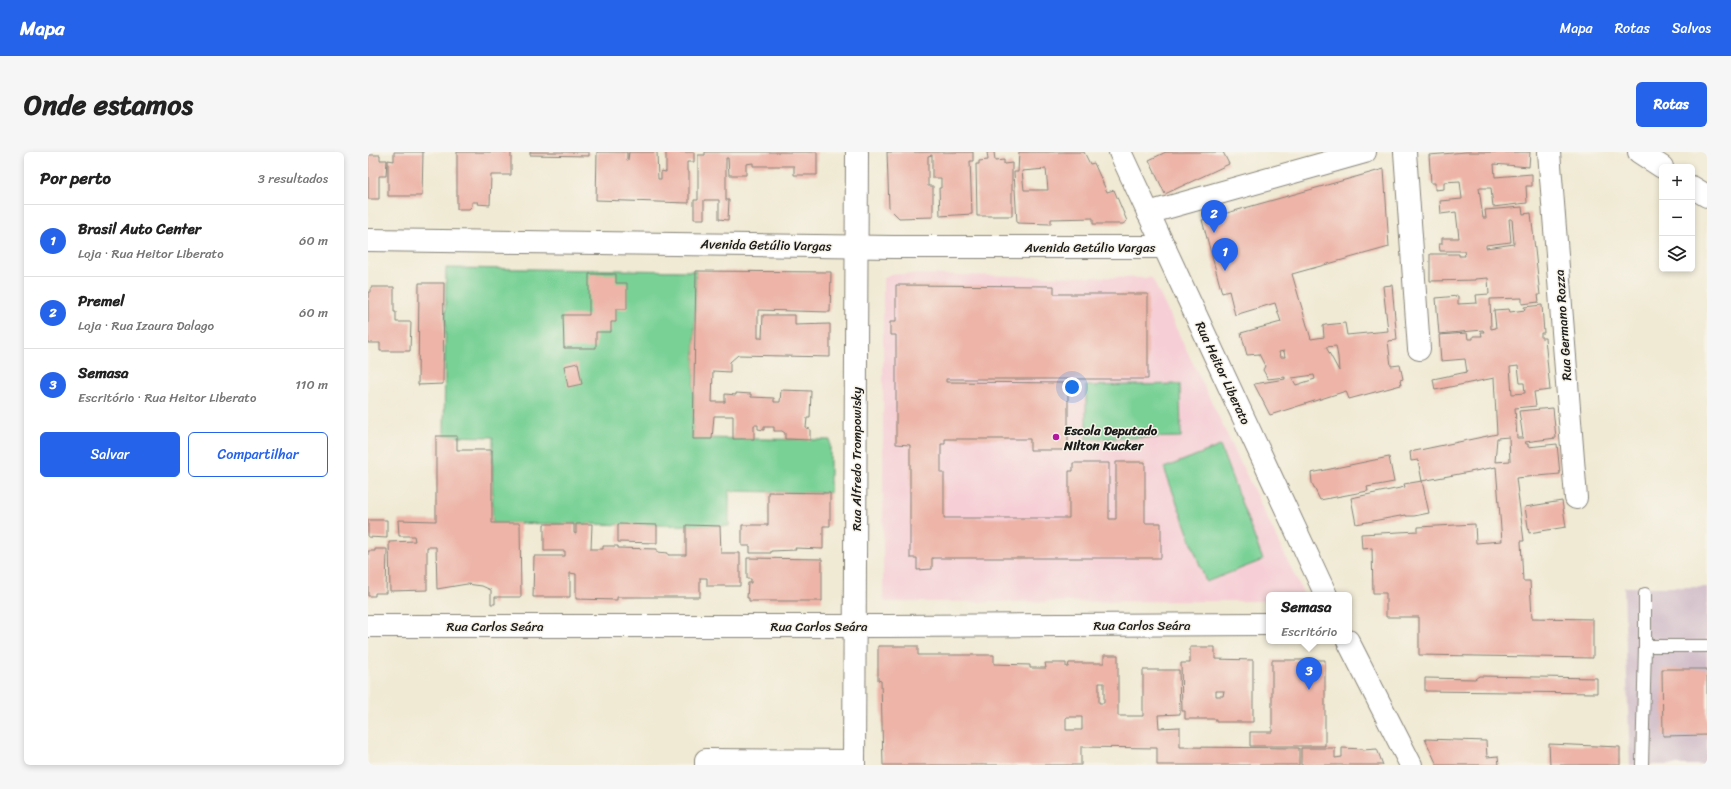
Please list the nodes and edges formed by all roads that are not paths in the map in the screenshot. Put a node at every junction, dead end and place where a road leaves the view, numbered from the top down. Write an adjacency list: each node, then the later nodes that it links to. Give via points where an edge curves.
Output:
1 (857, 152): 12 (street, Rua Alfredo Trompowisky)
2 (1120, 152): 10 (street, Rua Heitor Liberato)
3 (1365, 152): 10 (street)
4 (1405, 152): 14 (street)
5 (1549, 152): 15 (street, Rua Germano Rozza)
6 (1639, 152): 7 (street)
7 (1659, 165)
8 (1695, 189): 9 (street)
9 (1707, 196)
10 (1148, 213): 13 (street, Rua Heitor Liberato)
11 (368, 240): 12 (street, Avenida Getúlio Vargas)
12 (856, 246): 13 (street, Avenida Getúlio Vargas); 20 (street, Rua Alfredo Trompowisky)
13 (1164, 247): 16 (street, Rua Heitor Liberato)
14 (1419, 349)
15 (1576, 498)
16 (1325, 592)
17 (1645, 594): 22 (lane)
18 (1266, 624): 20 (street, Rua Carlos Seára)
19 (368, 626): 20 (street, Rua Carlos Seára)
20 (855, 626): 24 (street, Rua Alfredo Trompowisky)
21 (1350, 644): 26 (street)
22 (1645, 646): 23 (lane); 27 (lane)
23 (1707, 646)
24 (854, 763): 25 (street, via 706,760)
25 (706, 765)
26 (1411, 765)
27 (1642, 765)

